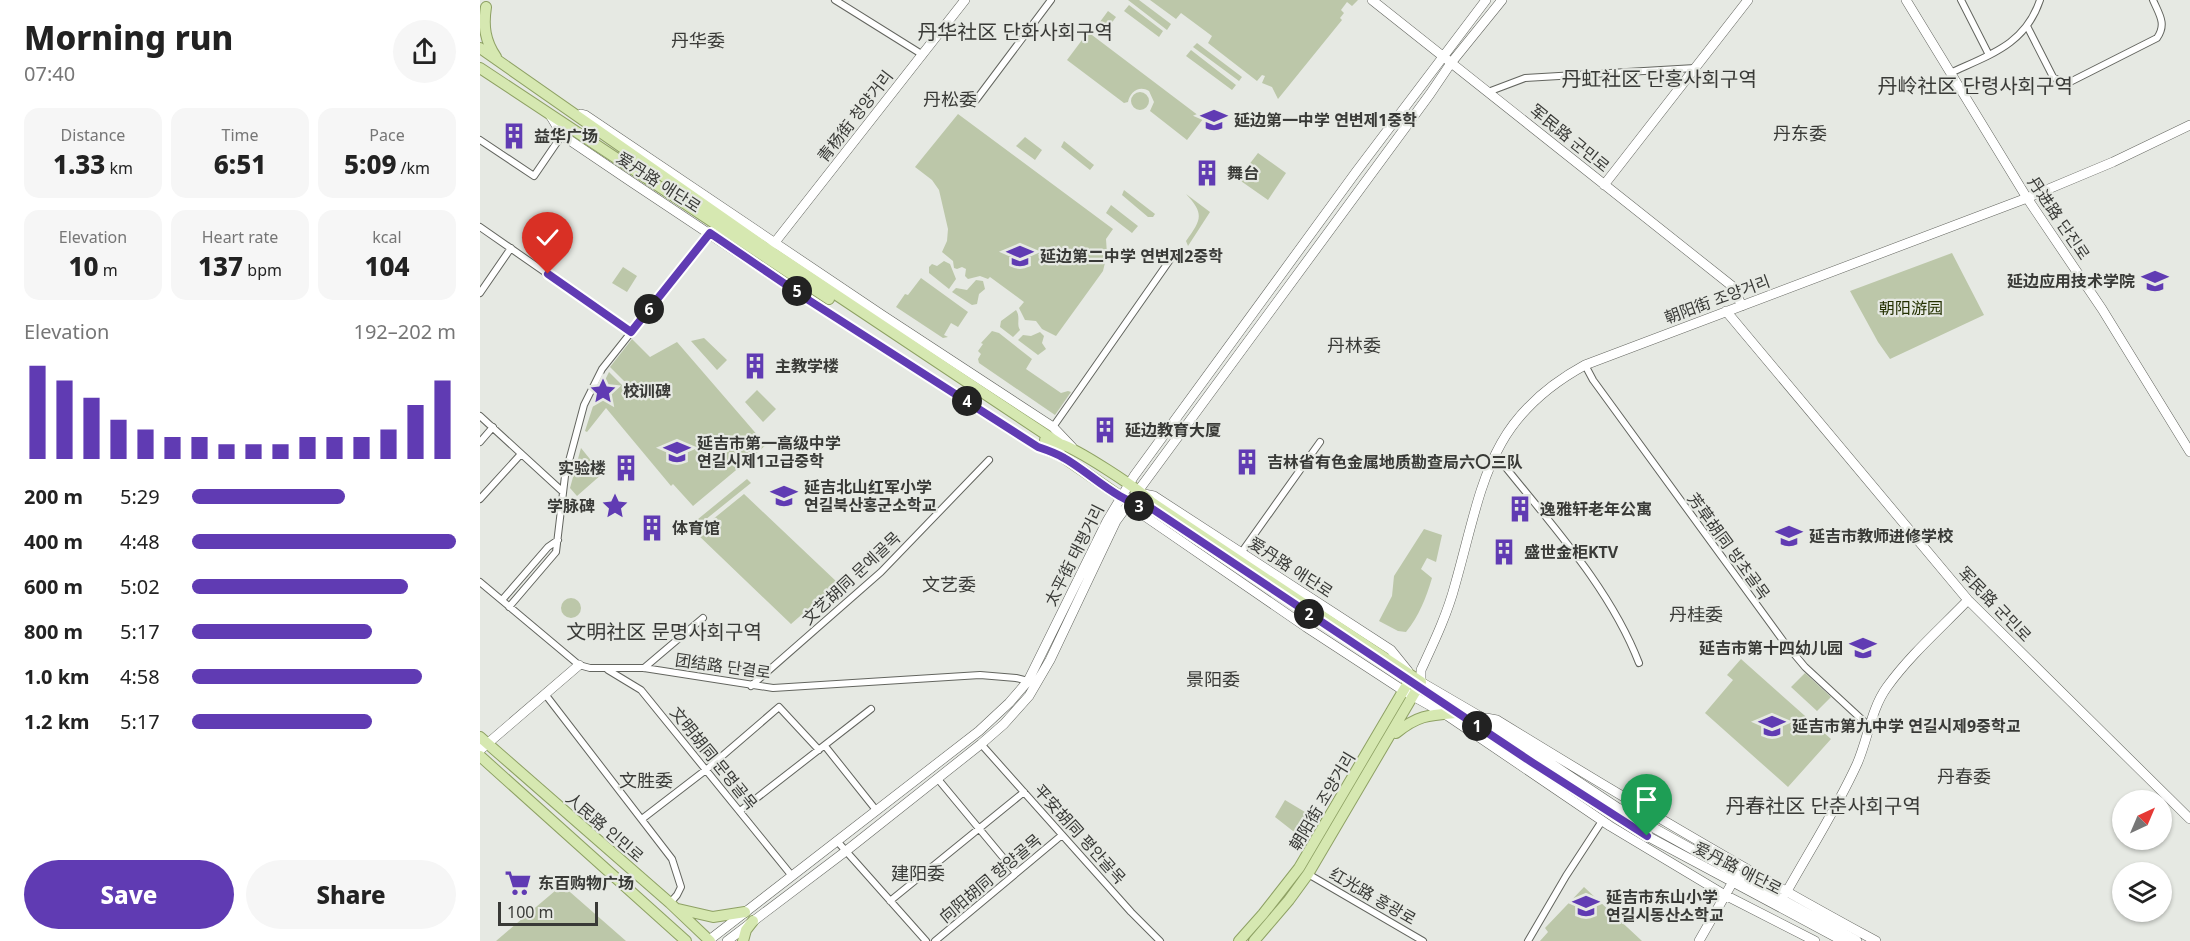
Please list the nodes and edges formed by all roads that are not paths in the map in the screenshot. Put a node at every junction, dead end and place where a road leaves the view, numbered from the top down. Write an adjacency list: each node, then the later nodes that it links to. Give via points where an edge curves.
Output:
1 (835, 0): 15 (street)
2 (965, 0): 15 (street, 青杨街 청양거리)
3 (1051, 0): 26 (street)
4 (1372, 0): 17 (street, 军民路 군민로)
5 (1486, 0): 17 (street, 太平街 태평거리)
6 (1502, 0): 19 (street, 太平街 태평거리)
7 (1748, 0): 20 (street)
8 (1906, 0): 22 (street, 丹进路 단진로)
9 (1961, 0): 16 (street)
10 (2040, 0): 13 (street)
11 (2153, 0): 13 (street, via 2163,21 2163,31 2157,38 2068,83 2053,77)
12 (486, 7): 18 (main road, via 483,21 487,39)
13 (2027, 26): 16 (street, via 2016,40)
14 (480, 48): 18 (main road, 爱丹路 애단로)
15 (923, 54): 35 (street, 青杨街 청양거리)
16 (1989, 55): 22 (street)
17 (1442, 56): 19 (street, 军民路 군민로); 55 (street, 太平街 태평거리, via 1140,466)
18 (500, 62): 23 (main road, 爱丹路 애단로)
19 (1451, 63): 24 (street, 军民路 군민로); 55 (street, 太平街 태평거리)
20 (1696, 68): 24 (street, via 1525,78); 31 (street)
21 (480, 70): 25 (main road, 爱丹路 애단로)
22 (1950, 73): 32 (street, 丹进路 단진로)
23 (529, 81): 25 (main road); 35 (main road, 爱丹路 애단로)
24 (1488, 92): 31 (street, 军民路 군민로)
25 (519, 94): 27 (main road, 爱丹路 애단로)
26 (976, 100)
27 (550, 115): 29 (street, 爱丹路 애단로); 34 (main road, 爱丹路 애단로)
28 (2190, 125): 32 (street, 朝阳街 조양거리)
29 (562, 135): 30 (street, via 534,176); 34 (street, 爱丹路 애단로)
30 (480, 140)
31 (1605, 185): 39 (street, 军民路 군민로, via 1732,286)
32 (2027, 198): 39 (street, 朝阳街 조양거리); 49 (street, 丹进路 단진로, via 2102,309)
33 (480, 227): 36 (street)
34 (713, 229): 41 (street); 54 (main road, 爱丹路 애단로, via 1044,439)
35 (772, 247): 44 (street, 爱丹路 애단로); 48 (main road, 爱丹路 애단로, via 1060,444)
36 (511, 248): 38 (street); 41 (street)
37 (1172, 257): 44 (street)
38 (480, 293)
39 (1742, 306): 40 (street, 朝阳街 조양거리)
40 (1726, 311): 42 (street, 朝阳街 조양거리); 63 (street, 军民路 군민로)
41 (631, 332): 56 (street, via 602,369 584,405)
42 (1586, 365): 51 (street, 朝阳街 조양거리, via 1534,401); 77 (street, 芳草胡同 방초골목, via 1593,380 1784,642 1805,667)
43 (480, 416): 45 (street)
44 (1053, 427): 48 (street, 爱丹路 애단로)
45 (493, 428): 46 (street); 50 (street)
46 (480, 442)
47 (1320, 442): 60 (street)
48 (1072, 447): 53 (main road, 爱丹路 애단로)
49 (2190, 452)
50 (521, 454): 56 (street); 57 (street)
51 (1495, 454): 66 (street, via 1602,590); 71 (street, 朝阳街 조양거리, via 1477,501 1451,600)
52 (989, 460): 72 (street, 文艺胡同 문예골목, via 881,572)
53 (1106, 470): 54 (main road); 55 (main road, 爱丹路 애단로)
54 (1099, 481): 58 (main road, 爱丹路 애단로)
55 (1137, 490): 58 (street, 太平街 태평거리); 60 (street, 爱丹路 애단로, via 1154,496); 71 (main road, 爱丹路 애단로)
56 (563, 492): 59 (street)
57 (480, 499)
58 (1131, 501): 70 (street, 太平街 태평거리, via 1107,521); 71 (main road, 爱丹路 애단로, via 1148,506); 80 (street, 太平街 태평거리, via 1116,521 1036,687)
59 (558, 540): 62 (street); 64 (street, via 556,552)
60 (1241, 552): 71 (street, 爱丹路 애단로, via 1391,650)
61 (480, 582): 62 (street)
62 (502, 600): 64 (street)
63 (1968, 600): 77 (street, via 1886,689); 89 (street, 军民路 군민로)
64 (509, 607): 67 (street)
65 (703, 618): 69 (street)
66 (1639, 663)
67 (579, 665): 68 (street, 团结路 단결로); 73 (street)
68 (605, 668): 69 (street, 团结路 단결로); 83 (street, 文明胡同 문명골목, via 641,690)
69 (644, 668): 72 (street, 团结路 단결로)
70 (1028, 681): 72 (street, 团结路 단결로, via 980,675 773,688); 86 (street, 太平街 태평거리, via 991,720)
71 (1414, 683): 75 (street, 爱丹路 애단로); 76 (street, 爱丹路 애단로); 78 (main road, 朝阳街 조양거리); 115 (main road, 朝阳街 조양거리, via 1299,868)
72 (751, 686)
73 (545, 694): 79 (street); 88 (street)
74 (871, 709): 81 (street)
75 (1451, 713): 78 (main road, via 1415,718); 90 (street, 爱丹路 애단로); 99 (street, 爱丹路 애단로, via 1647,836)
76 (1481, 717): 95 (street, 爱丹路 애단로, via 1497,720); 99 (street, 爱丹路 애단로)
77 (1870, 727): 100 (street, via 1846,786)
78 (1388, 739): 97 (main road, 朝阳街 조양거리)
79 (482, 743): 103 (main road, 人民路 인민로)
80 (981, 744): 84 (street, 太平街 태평거리); 85 (street, 平安胡同 평안골목)
81 (822, 748): 83 (street, via 779,707); 86 (street); 87 (street)
82 (480, 756): 105 (main road, 人民路 인민로)
83 (707, 769): 87 (street, 文明胡同 문명골목); 88 (street)
84 (937, 778): 91 (street); 94 (street, 太平街 태평거리)
85 (1024, 792): 91 (street); 92 (street, 平安胡同 평안골목)
86 (876, 810): 93 (street, 太平街 태평거리)
87 (740, 811): 98 (street, 文明胡同 문명골목)
88 (642, 819): 103 (street, via 672,859 681,887)
89 (2190, 819)
90 (1602, 821): 101 (street, 爱丹路 애단로); 118 (street)
91 (980, 830): 96 (street); 102 (street)
92 (1062, 835): 96 (street, 向阳胡同 향양골목); 114 (street, 平安胡同 평안골목)
93 (837, 841): 94 (street); 98 (street, 太平街 태평거리)
94 (846, 851): 102 (street); 106 (street, 太平街 태평거리)
95 (1741, 866): 99 (street); 100 (street, 爱丹路 애단로)
96 (1016, 873): 113 (street, 向阳胡同 향양골목)
97 (1308, 874): 116 (main road, 朝阳街 조양거리); 117 (street, 红光路 홍광로)
98 (792, 876): 104 (street, 太平街 태평거리)
99 (1734, 879): 101 (street); 121 (street, 爱丹路 애단로); 122 (street, 爱丹路 애단로)
100 (1786, 893): 123 (street, 爱丹路 애단로)
101 (1725, 895): 119 (street); 120 (street, 爱丹路 애단로)
102 (890, 901): 112 (street)
103 (673, 906): 104 (main road, via 713,917); 109 (main road, 人民路 인민로)
104 (745, 912): 109 (street, 太平街 태평거리)
105 (658, 916): 107 (main road); 108 (main road, 人民路 인민로)
106 (753, 921): 110 (street, 太平街 태평거리); 111 (main road)
107 (673, 941)
108 (686, 941)
109 (709, 941)
110 (728, 941)
111 (743, 941)
112 (926, 941)
113 (935, 941)
114 (1160, 941)
115 (1239, 941)
116 (1254, 941)
117 (1423, 941)
118 (1528, 941)
119 (1699, 941)
120 (1815, 941)
121 (1843, 941)
122 (1857, 941)
123 (1876, 941)

